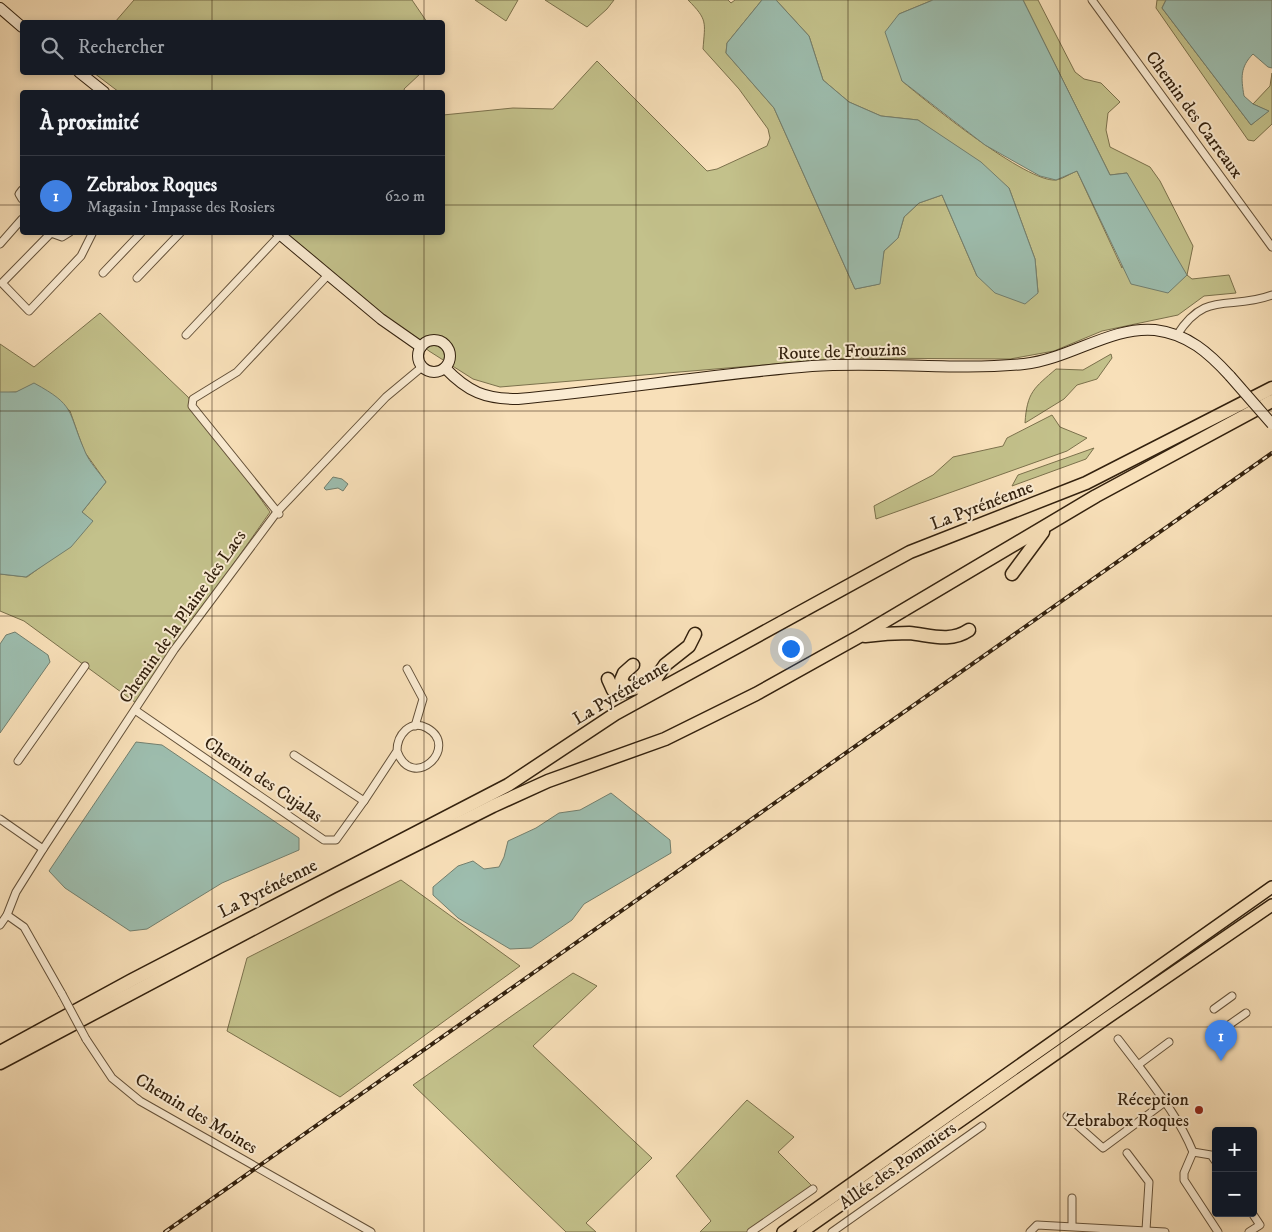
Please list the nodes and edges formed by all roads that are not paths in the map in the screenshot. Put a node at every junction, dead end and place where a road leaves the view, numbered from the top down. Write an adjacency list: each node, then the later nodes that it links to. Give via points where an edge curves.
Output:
1 (1092, 0): 14 (street, Chemin des Carreaux)
2 (0, 8): 3 (main road)
3 (20, 25)
4 (83, 75): 5 (main road)
5 (102, 90)
6 (20, 222): 13 (street)
7 (49, 235): 8 (street, via 2,284 29,311 81,256)
8 (92, 235)
9 (139, 235): 15 (street)
10 (178, 235): 17 (street)
11 (278, 235): 19 (street)
12 (280, 235): 16 (main road)
13 (0, 244)
14 (1272, 247)
15 (103, 273)
16 (328, 275): 21 (main road); 27 (street, via 237,372 193,399 192,406)
17 (137, 278)
18 (1272, 294): 20 (street, via 1250,301 1205,307 1189,318)
19 (186, 335)
20 (1177, 335): 23 (main road, Route de Frouzins, via 1154,330 1129,331 1069,354 1027,363 812,366 518,399 476,393 464,387); 26 (main road, Route de Frouzins, bridge, via 1203,349)
21 (421, 347): 22 (main road, via 418,358); 23 (main road, via 429,341 444,344 450,359)
22 (422, 368): 23 (main road, via 436,372); 27 (street, Chemin de la Plaine des Lacs, via 386,397)
23 (445, 368)
24 (1272, 388): 37 (highway, La Pyrénéenne, via 1086,483 910,552)
25 (1272, 402): 28 (highway, La Pyrénéenne, via 1214,430)
26 (1272, 424)
27 (278, 513): 42 (street, Chemin de la Plaine des Lacs, via 174,650)
28 (1050, 524): 29 (highway); 32 (highway, La Pyrénéenne)
29 (1012, 574)
30 (970, 630): 32 (highway, via 949,638 901,633)
31 (695, 634): 34 (highway, via 689,646)
32 (860, 636): 61 (highway, La Pyrénéenne, via 756,694 665,739 548,781 493,806 332,886)
33 (634, 665): 40 (highway, via 621,680 626,688)
34 (665, 665): 39 (highway); 40 (highway)
35 (85, 666): 46 (street)
36 (407, 669): 43 (street, via 423,699)
37 (680, 677): 39 (highway); 41 (highway, La Pyrénéenne)
38 (608, 679): 40 (highway, via 613,690 619,693 626,693)
39 (653, 683): 40 (highway); 41 (highway)
40 (637, 686)
41 (641, 699): 60 (highway, La Pyrénéenne, via 508,785)
42 (135, 710): 47 (street, Chemin des Cujalas, via 324,840 336,840); 49 (street, Chemin de la Plaine des Lacs)
43 (415, 726): 44 (street, Chemin des Cujalas, via 399,736); 44 (street, via 427,728 436,736 438,747 434,760 416,768 402,762)
44 (396, 750): 47 (street, Chemin des Cujalas)
45 (294, 755): 47 (street)
46 (18, 761)
47 (364, 801)
48 (0, 819): 49 (street)
49 (42, 849): 52 (street, Chemin de la Plaine des Lacs, via 16,892)
50 (1272, 887): 76 (main road)
51 (1272, 905): 77 (main road)
52 (7, 915): 53 (street); 74 (street, Chemin des Moines, bridge, via 24,927 86,1039 112,1078 140,1100)
53 (0, 925)
54 (1232, 996): 55 (street)
55 (1214, 1009)
56 (1246, 1013): 57 (street)
57 (1226, 1027)
58 (1118, 1039): 62 (street)
59 (1169, 1042): 62 (street)
60 (0, 1052)
61 (0, 1063)
62 (1138, 1065): 63 (street)
63 (1165, 1102): 64 (street, via 1104,1148); 66 (street, via 1186,1134)
64 (1066, 1116)
65 (982, 1126): 78 (street, Allée des Pommiers)
66 (1193, 1152): 68 (street); 81 (street, via 1184,1180)
67 (1127, 1153): 73 (street, via 1149,1182)
68 (1212, 1156)
69 (813, 1189): 75 (street)
70 (1072, 1198): 72 (street)
71 (1255, 1217): 82 (street, via 1260,1225)
72 (1072, 1226): 73 (street); 79 (street, via 1037,1225)
73 (1144, 1231): 80 (street)
74 (371, 1232)
75 (751, 1232)
76 (783, 1232)
77 (802, 1232)
78 (832, 1232)
79 (1030, 1232)
80 (1165, 1232)
81 (1218, 1232)
82 (1249, 1232)

